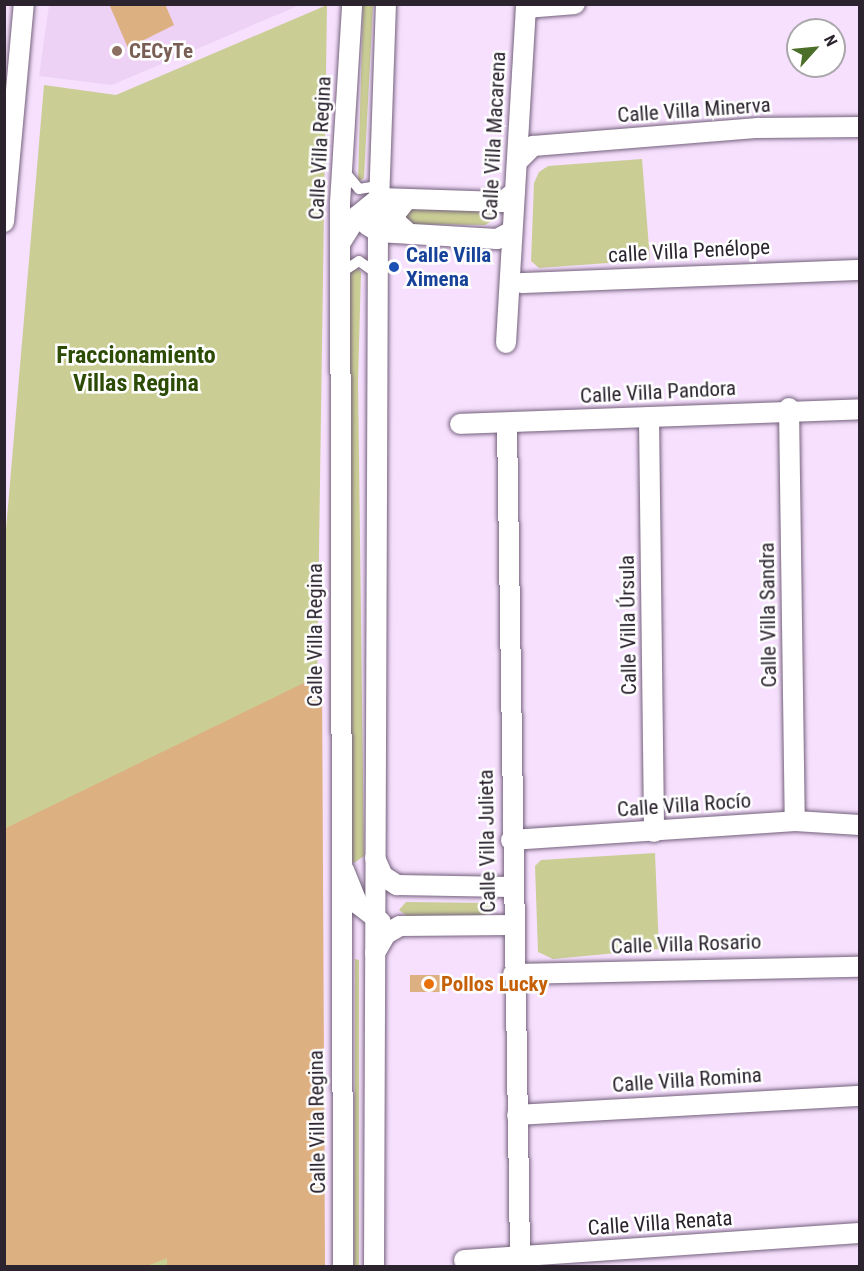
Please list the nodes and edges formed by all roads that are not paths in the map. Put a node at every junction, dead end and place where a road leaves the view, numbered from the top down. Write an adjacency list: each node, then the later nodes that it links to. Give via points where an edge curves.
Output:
1 (24, 4): 12 (street)
2 (352, 4): 8 (street, Calle Villa Regina)
3 (386, 4): 9 (street)
4 (575, 4): 5 (street)
5 (526, 6): 7 (street, Calle Villa Macarena)
6 (860, 127): 7 (street, Calle Villa Minerva, via 758,128)
7 (526, 141): 10 (street, Calle Villa Macarena)
8 (342, 177): 9 (lane, via 359,189); 11 (street); 15 (street, Calle Villa Regina)
9 (387, 191): 10 (street); 11 (street); 13 (street); 13 (street, via 392,218)
10 (503, 201): 14 (street, Calle Villa Macarena); 14 (street)
11 (357, 216): 13 (street); 15 (street)
12 (4, 222)
13 (389, 236): 14 (street); 18 (street)
14 (498, 236): 19 (street, Calle Villa Macarena, via 511,260)
15 (340, 243): 17 (street, Calle Villa Regina)
16 (860, 270): 19 (street, calle Villa Penélope)
17 (340, 274): 18 (lane, via 359,261 371,266); 30 (street, Calle Villa Regina)
18 (377, 276): 31 (street)
19 (515, 288): 20 (street, Calle Villa Macarena)
20 (506, 343)
21 (789, 408): 22 (street, Calle Villa Pandora); 23 (street, Calle Villa Pandora); 26 (street, Calle Villa Sandra)
22 (860, 409)
23 (649, 417): 25 (street, Calle Villa Pandora); 28 (street, Calle Villa Úrsula)
24 (460, 424): 25 (street, Calle Villa Pandora)
25 (507, 425): 29 (street, Calle Villa Julieta)
26 (795, 821): 27 (street, Calle Villa Rocío); 28 (street, Calle Villa Rocío)
27 (860, 825)
28 (654, 832): 29 (street, Calle Villa Rocío)
29 (511, 840): 33 (street, Calle Villa Julieta)
30 (339, 847): 31 (street, via 352,868 365,867); 35 (street); 39 (street, Calle Villa Regina)
31 (374, 855): 32 (street, via 383,876); 34 (street)
32 (397, 885): 33 (street); 34 (street)
33 (511, 887): 38 (street, Calle Villa Julieta)
34 (374, 891): 35 (street); 36 (street)
35 (358, 904): 36 (street); 39 (street)
36 (375, 919): 37 (street); 40 (street)
37 (400, 926): 38 (street); 40 (street, via 386,934)
38 (512, 926): 42 (street, Calle Villa Julieta)
39 (339, 959): 40 (street, via 359,949); 48 (street, Calle Villa Regina)
40 (375, 959): 49 (street)
41 (860, 967): 42 (street, Calle Villa Rosario)
42 (513, 974): 44 (street, Calle Villa Julieta)
43 (860, 1096): 44 (street, Calle Villa Romina)
44 (517, 1115): 46 (street, Calle Villa Julieta)
45 (860, 1233): 46 (street, Calle Villa Renata)
46 (520, 1257): 47 (street, Calle Villa Renata)
47 (464, 1260)
48 (343, 1266)
49 (375, 1266)

